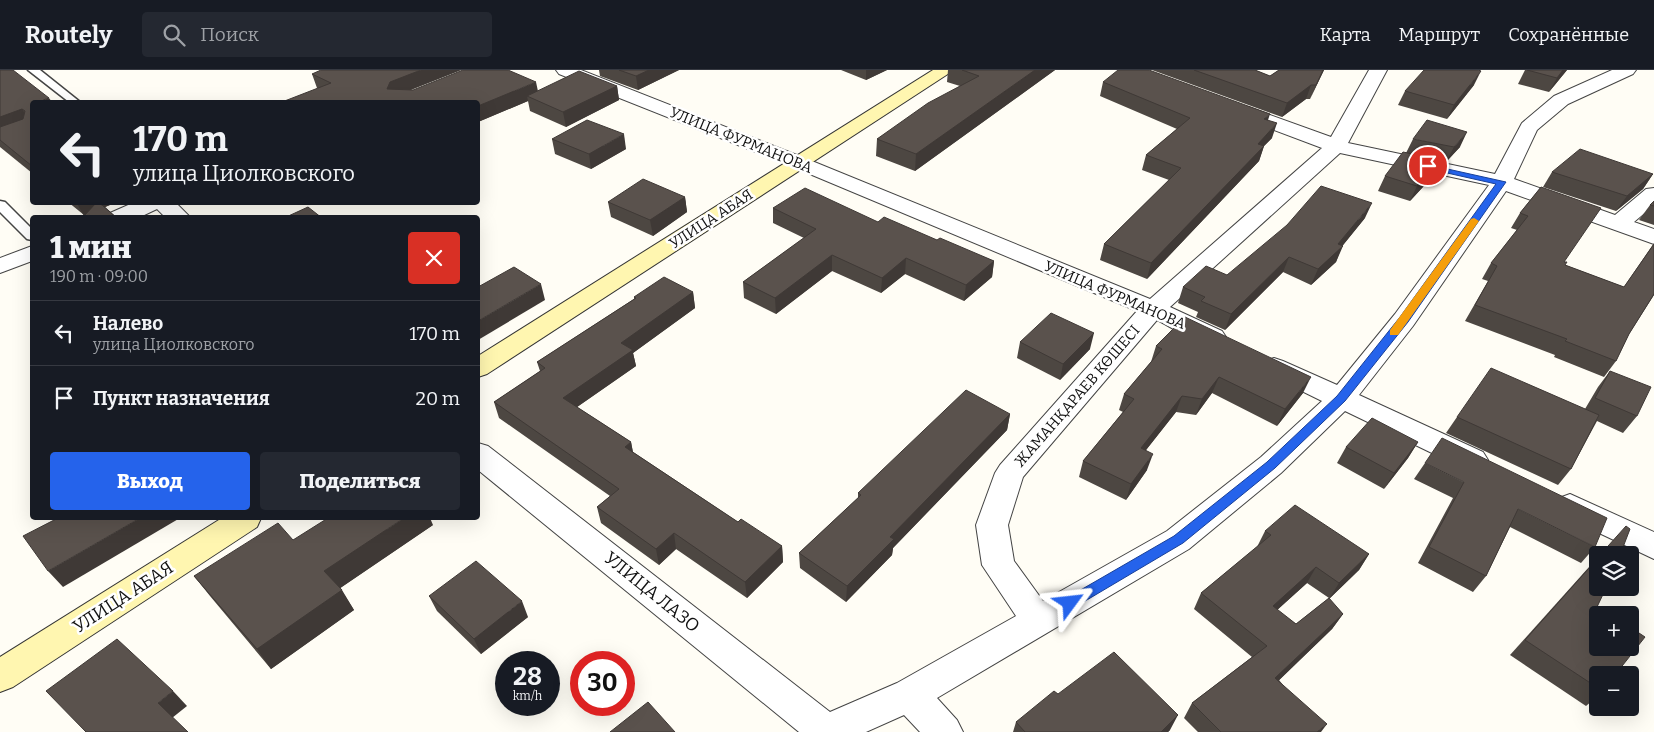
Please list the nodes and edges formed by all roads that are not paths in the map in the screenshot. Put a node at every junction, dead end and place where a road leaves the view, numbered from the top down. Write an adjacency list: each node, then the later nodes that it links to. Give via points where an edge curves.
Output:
1 (33, 70): 6 (lane)
2 (565, 70): 9 (street, УЛИЦА ФУРМАНОВА)
3 (945, 70): 9 (street, УЛИЦА АБАЯ)
4 (1378, 70): 8 (street, ЖАМАНҚАРАЕВ КӨШЕСІ)
5 (1620, 71): 10 (street, via 1561,100 1529,127)
6 (72, 100)
7 (1224, 105): 8 (street)
8 (1336, 146): 10 (street); 22 (street, ЖАМАНҚАРАЕВ КӨШЕСІ)
9 (800, 162): 22 (street, УЛИЦА ФУРМАНОВА); 23 (street, УЛИЦА АБАЯ)
10 (1502, 182): 17 (street); 24 (street, via 1404,320)
11 (1654, 194): 17 (street)
12 (0, 205): 18 (lane)
13 (148, 205): 15 (street)
14 (165, 205): 16 (street)
15 (125, 215)
16 (176, 215)
17 (1618, 224): 19 (street)
18 (30, 234)
19 (1654, 237)
20 (30, 254): 21 (street)
21 (0, 266)
22 (1153, 309): 24 (street, УЛИЦА ФУРМАНОВА); 30 (street, ЖАМАНҚАРАЕВ КӨШЕСІ, via 1010,473 992,525 998,565)
23 (480, 367)
24 (1341, 398): 26 (street, УЛИЦА ФУРМАНОВА); 30 (street, via 1271,465 1178,540)
25 (480, 456): 33 (street, УЛИЦА ЛАЗО)
26 (1493, 470)
27 (1547, 495): 29 (street)
28 (243, 520): 31 (street, УЛИЦА АБАЯ)
29 (1654, 546)
30 (1039, 621): 32 (street)
31 (0, 676)
32 (910, 695): 33 (street); 34 (street)
33 (826, 732)
34 (944, 732)

